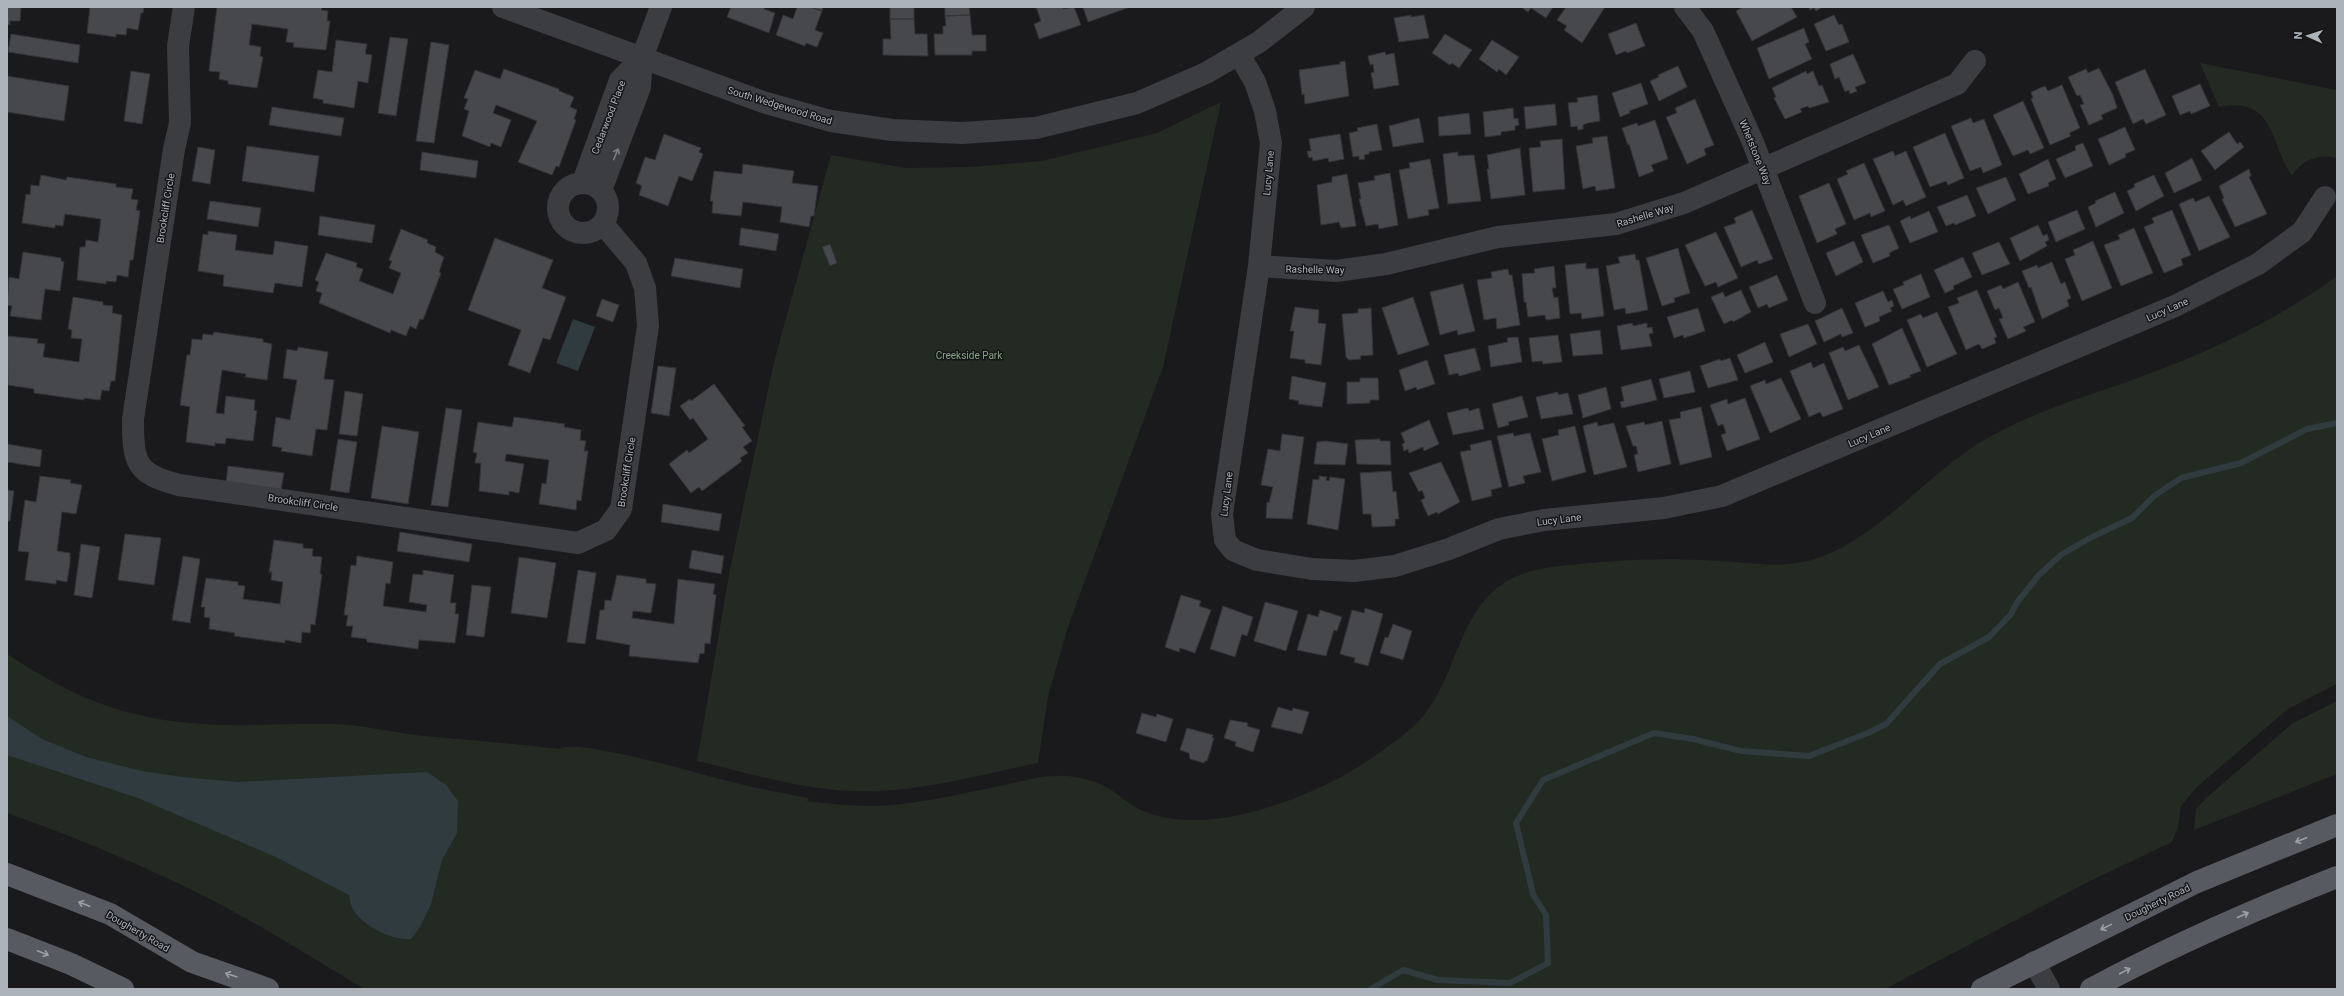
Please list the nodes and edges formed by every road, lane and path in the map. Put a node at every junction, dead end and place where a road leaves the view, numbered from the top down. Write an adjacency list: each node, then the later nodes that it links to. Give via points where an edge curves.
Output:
1 (184, 7): 12 (street, Brookcliff Circle, via 178,46 180,123 133,419 133,448 143,471 156,480 578,543 606,530 621,509 648,326 645,288 636,263)
2 (503, 7): 7 (street, South Wedgewood Road)
3 (661, 7): 7 (street, Cedarwood Place)
4 (1304, 7): 6 (street, South Wedgewood Road)
5 (1685, 7): 9 (street, Whetstone Way, via 1703,31)
6 (1239, 54): 7 (street, South Wedgewood Road, via 1206,73 1137,103 1036,128 962,133 892,130 832,121 763,102); 13 (street, Lucy Lane, via 1257,89 1271,143)
7 (642, 58): 10 (street, Cedarwood Place, via 640,87)
8 (1975, 61): 9 (street, Rashelle Way, via 1957,84)
9 (1762, 168): 13 (street, Rashelle Way, via 1684,203 1616,224 1498,237 1386,264 1336,271); 14 (street, Whetstone Way)
10 (592, 186): 12 (street, via 605,196 608,210); 12 (street, via 569,186 560,198 558,213 566,227 581,234 589,233)
11 (2325, 197): 13 (street, Lucy Lane, via 2302,232 2258,264 2175,306 1722,496 1664,508 1544,520 1499,529 1449,549 1395,566 1354,571 1312,569 1258,560 1232,550 1225,540 1222,514)
12 (603, 224)
13 (1259, 266)
14 (1815, 303)
15 (2337, 825): 19 (main road, Dougherty Road, one-way to 19, via 2198,882)
16 (7, 874): 21 (main road, Dougherty Road, one-way to 16, via 192,962 110,914)
17 (2337, 877): 24 (main road, one-way to 17, via 2190,939)
18 (7, 939): 20 (main road, one-way to 20, via 71,964)
19 (2034, 962): 22 (main road, Dougherty Road); 23 (street)
20 (122, 989)
21 (268, 989)
22 (1982, 989)
23 (2049, 989)
24 (2091, 989)

